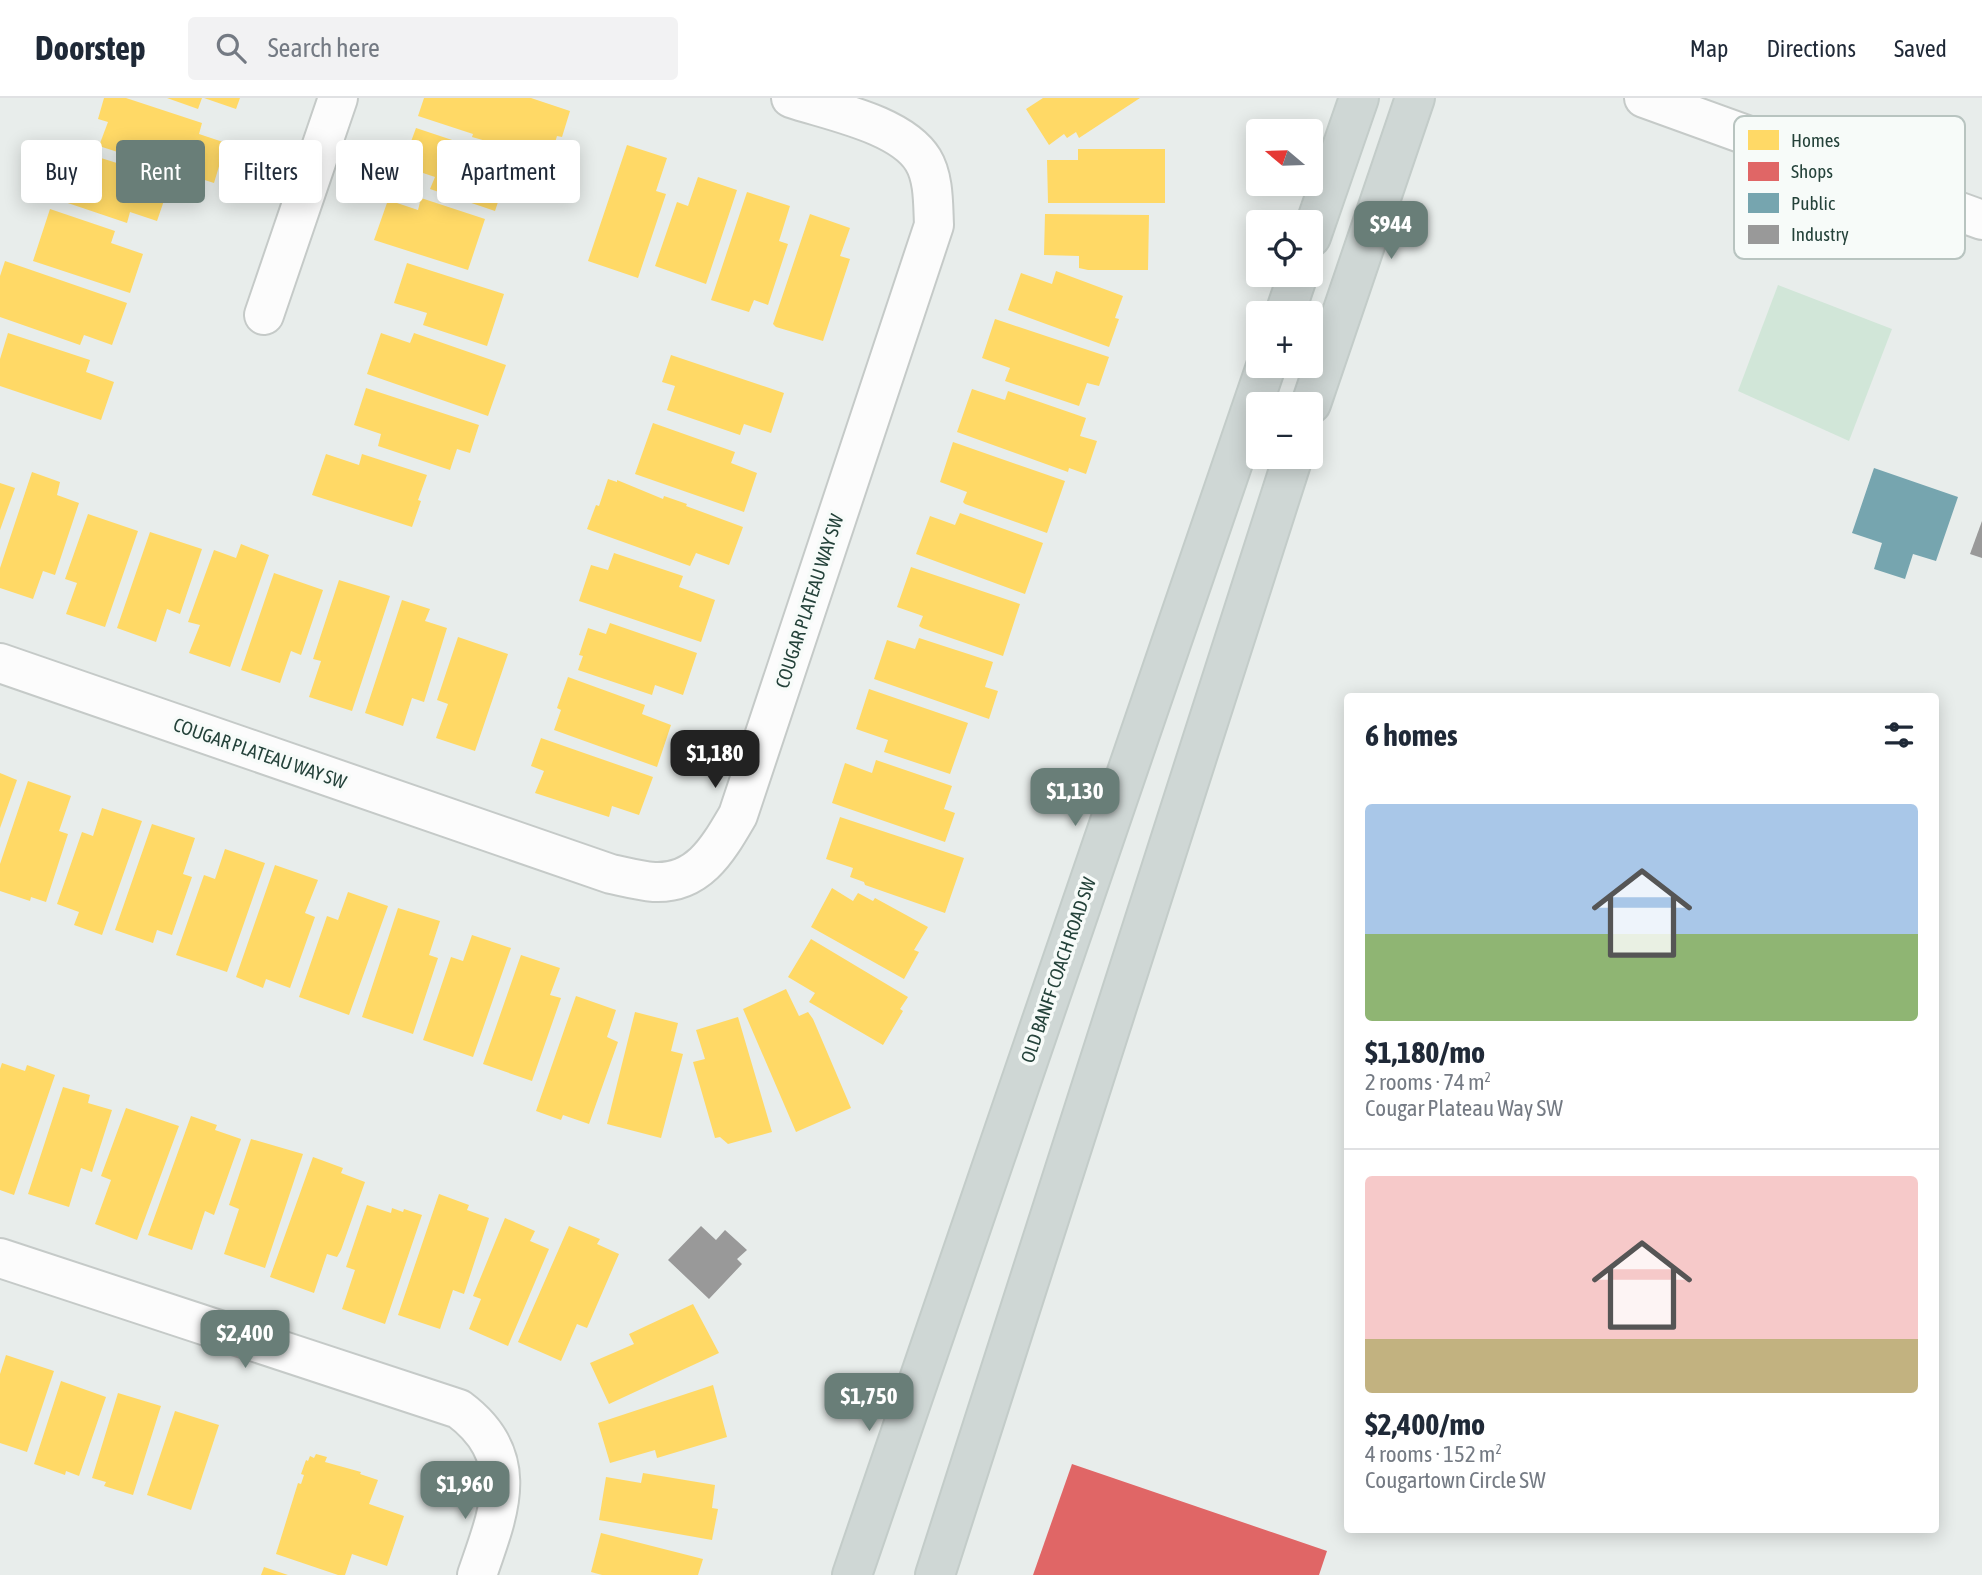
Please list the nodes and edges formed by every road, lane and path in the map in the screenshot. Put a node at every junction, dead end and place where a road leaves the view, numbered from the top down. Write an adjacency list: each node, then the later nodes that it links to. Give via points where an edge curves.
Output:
1 (338, 98): 10 (street)
2 (791, 98): 14 (street, COUGAR PLATEAU WAY SW, via 907,141 924,161 934,225 738,815 719,847 692,875 656,882 611,874)
3 (1359, 98): 7 (main road)
4 (1415, 98): 12 (main road)
5 (1644, 98): 6 (street)
6 (1734, 130)
7 (1320, 210)
8 (1965, 214): 9 (street)
9 (1982, 220)
10 (264, 315)
11 (1262, 378): 17 (main road, OLD BANFF COACH ROAD SW)
12 (1315, 392)
13 (1289, 469): 18 (main road)
14 (0, 663)
15 (0, 1258): 16 (street, via 458,1409 478,1424 494,1448 501,1477 497,1518)
16 (477, 1575)
17 (852, 1575)
18 (935, 1575)

